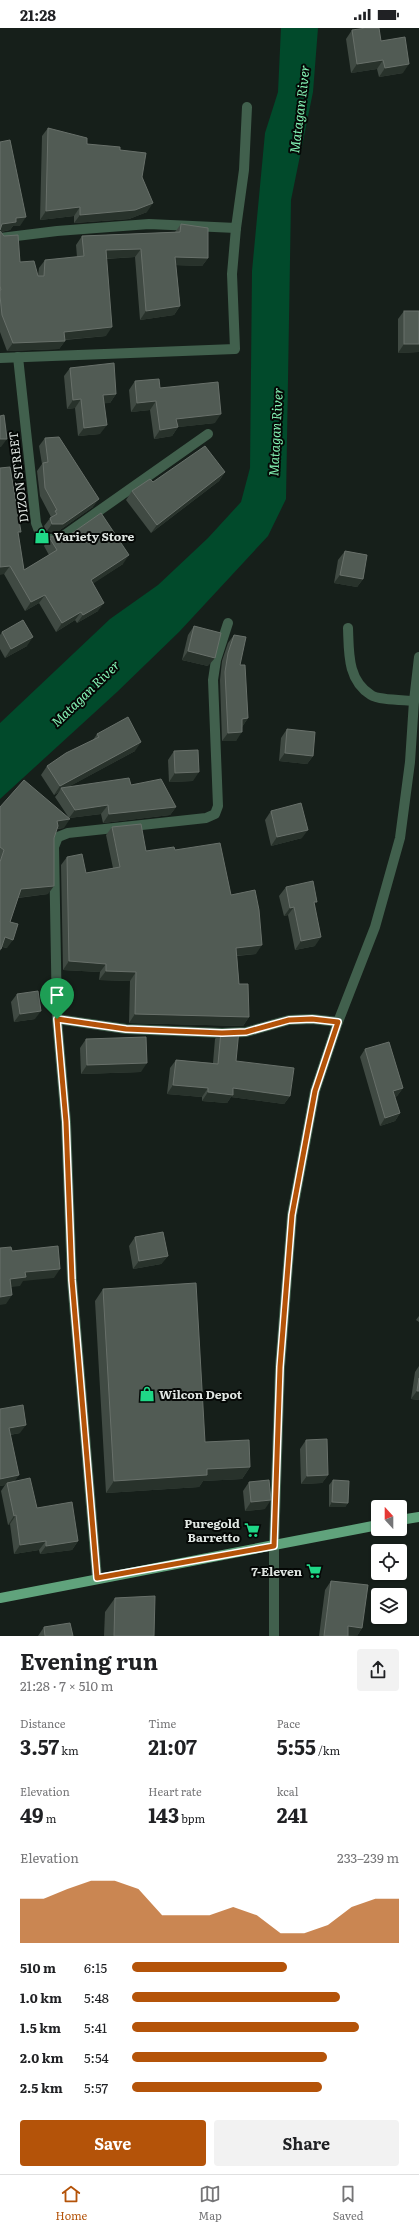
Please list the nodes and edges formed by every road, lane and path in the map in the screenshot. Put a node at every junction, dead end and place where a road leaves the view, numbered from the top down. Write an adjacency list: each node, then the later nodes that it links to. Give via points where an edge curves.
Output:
1 (247, 107): 2 (street, via 244,170)
2 (236, 228): 3 (street, via 149,224); 4 (street, via 232,274 235,349)
3 (0, 238)
4 (18, 357): 5 (street); 6 (street, DIZON STREET, via 36,523 42,539 60,539)
5 (0, 358)
6 (208, 434)
7 (228, 623): 11 (street, via 216,660 213,680 218,806 214,814 206,818 68,833 58,837 54,847)
8 (348, 628): 10 (street, via 350,663 356,681 371,696)
9 (419, 657): 10 (street)
10 (414, 702): 12 (street, via 410,762 400,838 375,927)
11 (57, 1019): 12 (street, via 126,1029 222,1033 246,1032 289,1020); 17 (street, via 66,1122 72,1280)
12 (338, 1022): 16 (street, via 315,1091 292,1215 280,1367)
13 (419, 1517): 14 (main road)
14 (407, 1519)
15 (371, 1526): 16 (main road)
16 (274, 1546): 17 (main road); 19 (street)
17 (97, 1578): 18 (main road)
18 (0, 1598)
19 (274, 1636)

